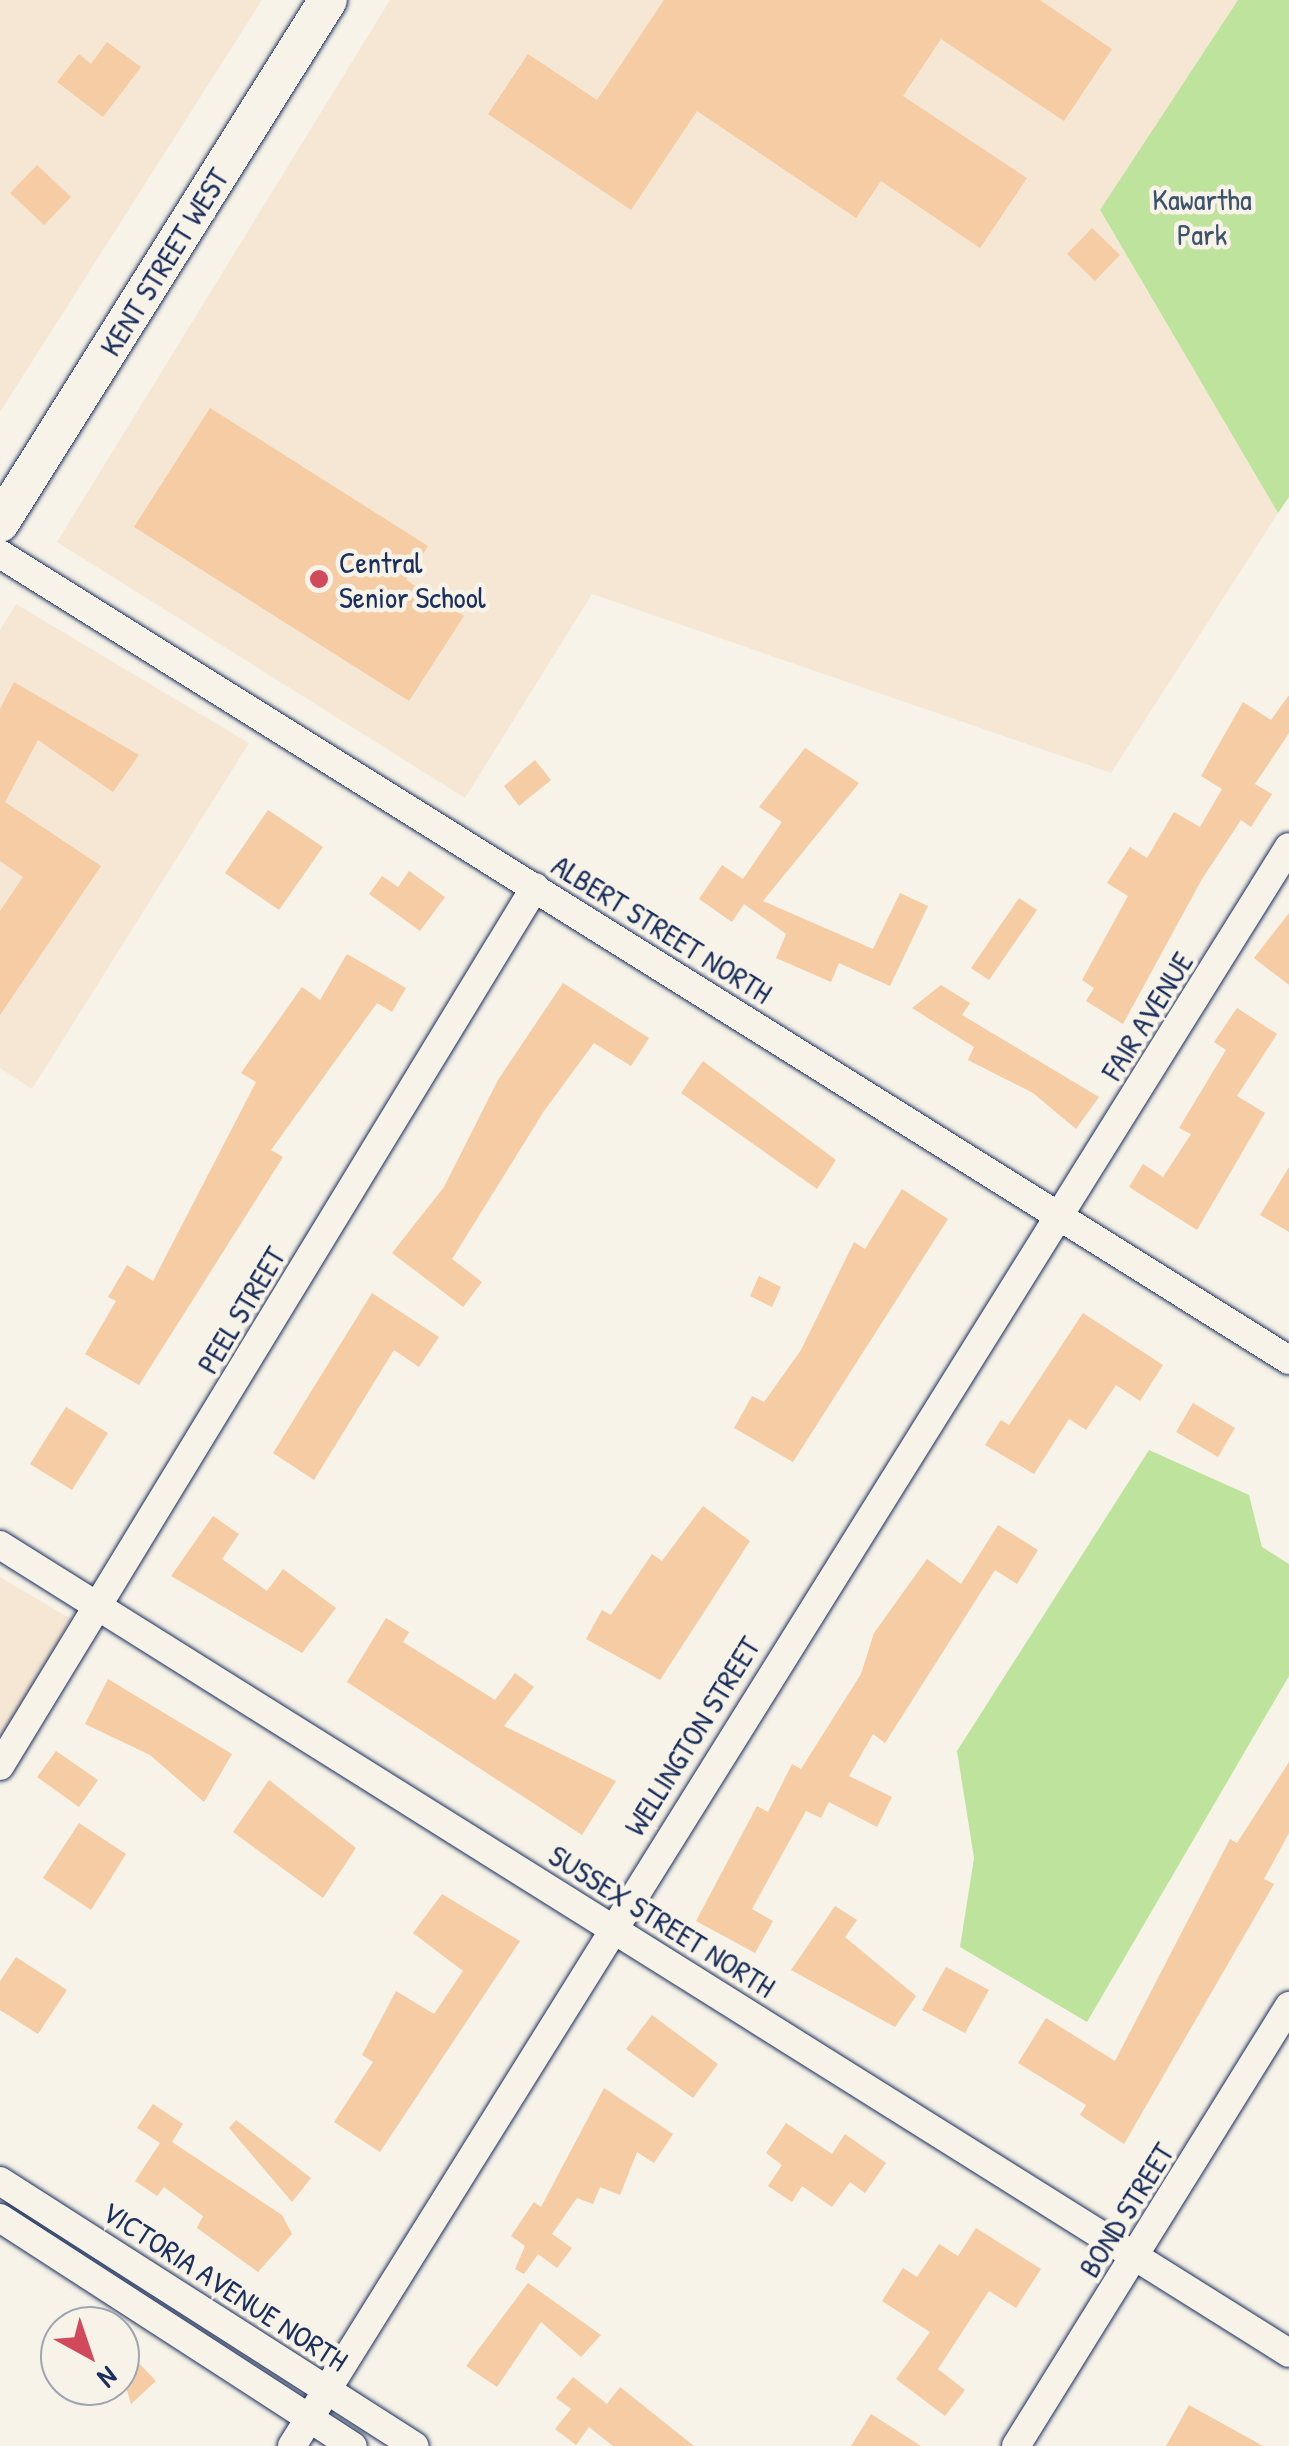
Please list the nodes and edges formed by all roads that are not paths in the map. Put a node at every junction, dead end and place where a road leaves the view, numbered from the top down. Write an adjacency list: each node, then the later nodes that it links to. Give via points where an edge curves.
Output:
1 (328, 0): 2 (main road, KENT STREET WEST)
2 (0, 523)
3 (0, 554): 5 (street, ALBERT STREET NORTH)
4 (1289, 848): 6 (street, FAIR AVENUE)
5 (535, 886): 6 (street, ALBERT STREET NORTH); 9 (street, PEEL STREET)
6 (1060, 1219): 7 (street, ALBERT STREET NORTH); 11 (street, WELLINGTON STREET)
7 (1289, 1360)
8 (0, 1546): 9 (street, SUSSEX STREET NORTH)
9 (99, 1607): 10 (street, PEEL STREET); 11 (street, SUSSEX STREET NORTH)
10 (0, 1766)
11 (610, 1926): 16 (street, SUSSEX STREET NORTH); 18 (street, WELLINGTON STREET)
12 (1289, 2006): 16 (street, BOND STREET)
13 (0, 2181): 14 (street, VICTORIA AVENUE NORTH)
14 (40, 2207): 15 (street); 18 (street, VICTORIA AVENUE NORTH)
15 (12, 2225): 19 (street)
16 (1134, 2258): 17 (street, SUSSEX STREET NORTH); 23 (street, BOND STREET)
17 (1289, 2353)
18 (326, 2390): 19 (street, WELLINGTON STREET); 22 (street, VICTORIA AVENUE NORTH)
19 (310, 2420): 20 (street, WELLINGTON STREET); 21 (street)
20 (292, 2446)
21 (354, 2446)
22 (415, 2446)
23 (1016, 2446)

